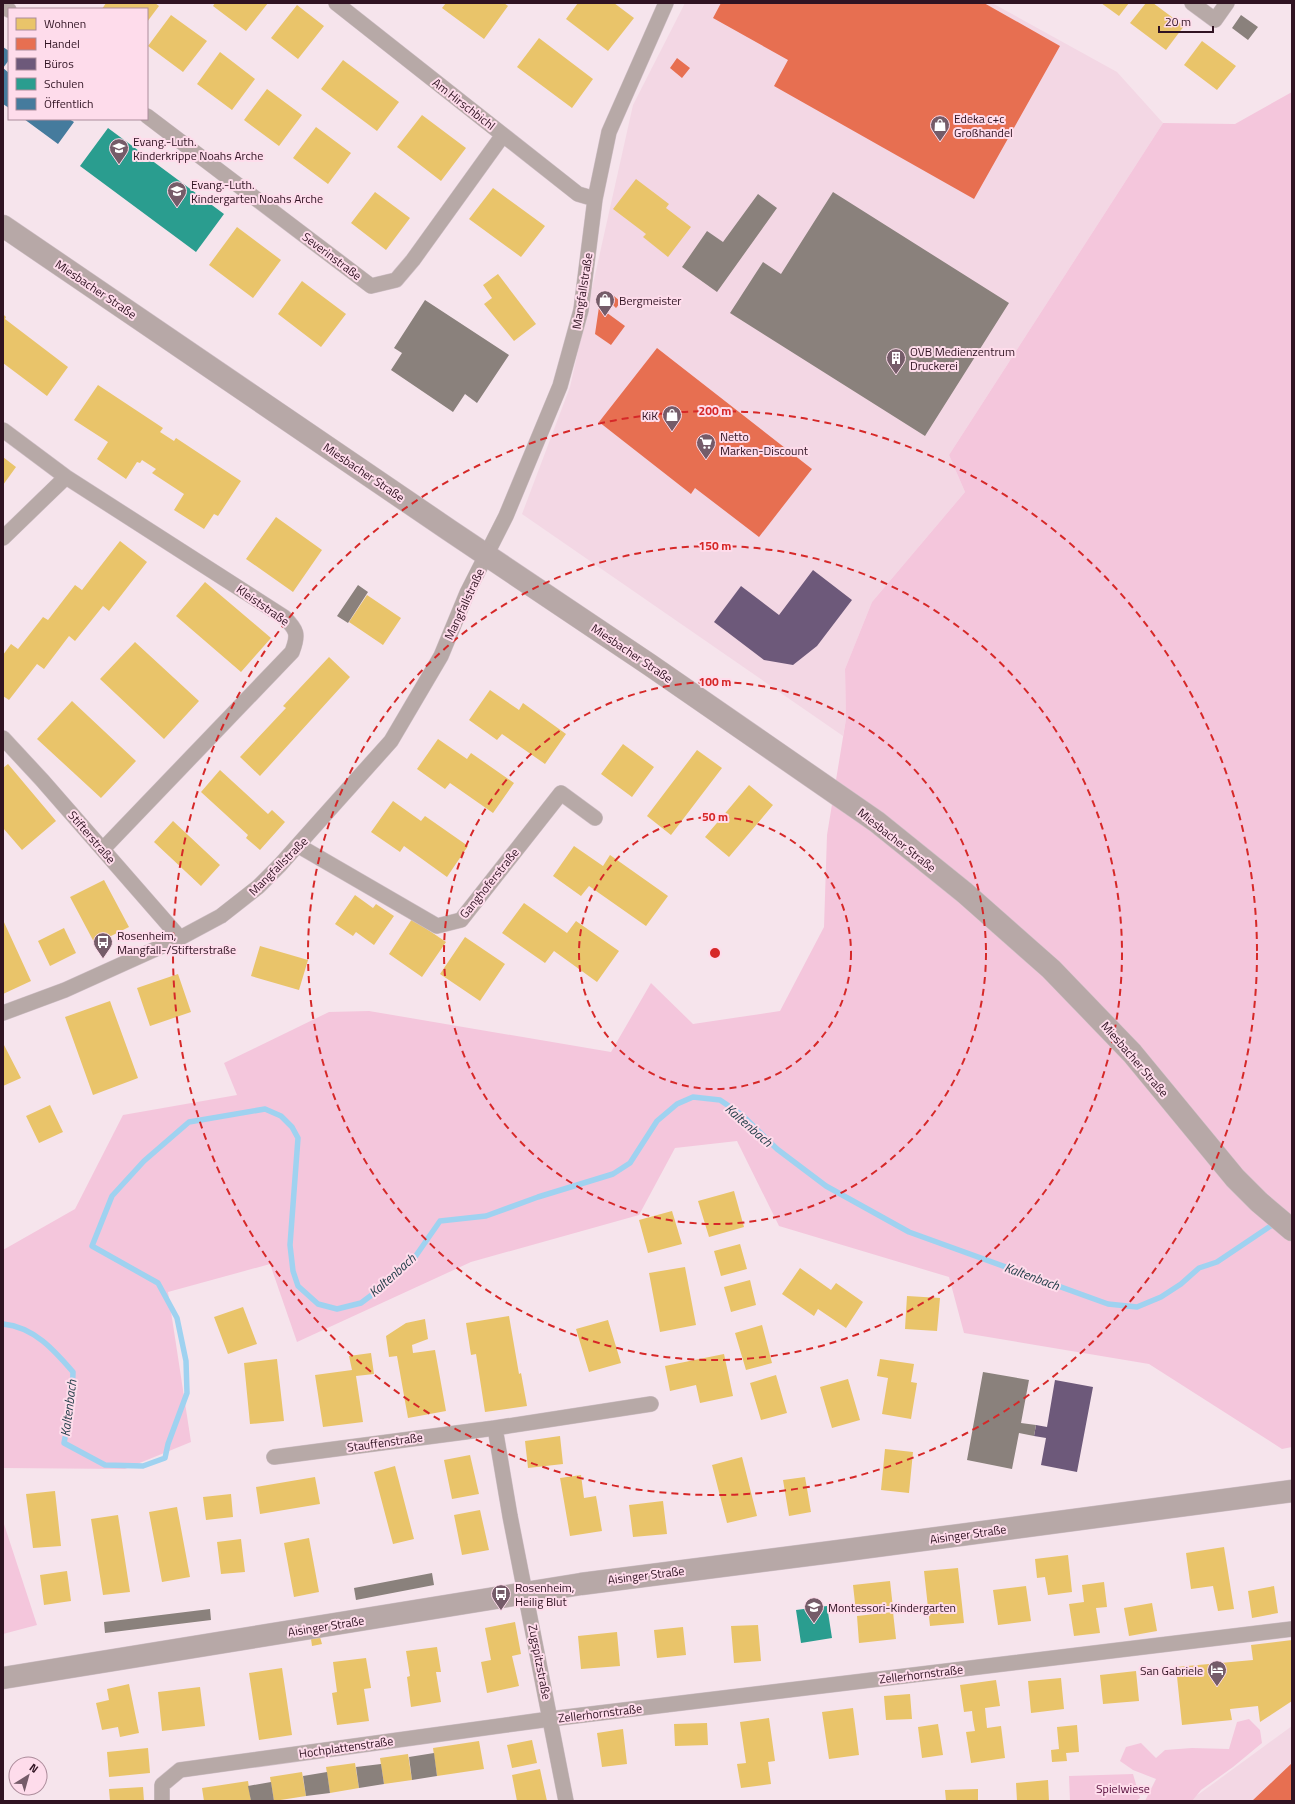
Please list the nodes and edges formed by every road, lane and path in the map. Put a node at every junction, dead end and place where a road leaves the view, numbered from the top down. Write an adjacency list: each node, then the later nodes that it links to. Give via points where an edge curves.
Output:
1 (336, 3): 6 (street, Am Hirschbichl)
2 (1192, 3): 3 (street, via 1215,20)
3 (1227, 3)
4 (659, 5): 7 (street, Mangfallstraße, via 609,132)
5 (148, 117): 6 (street, Severinstraße, via 371,286 396,280)
6 (503, 134): 7 (street, Am Hirschbichl, via 578,194)
7 (595, 199): 12 (street, Mangfallstraße, via 581,310 560,386)
8 (3, 226): 12 (main road, Miesbacher Straße)
9 (3, 430): 10 (street, Kleiststraße)
10 (66, 477): 11 (street); 16 (street, Kleiststraße, via 284,617 294,627 297,635 292,652)
11 (3, 538)
12 (487, 556): 15 (street, Mangfallstraße, via 467,593 441,656 391,741); 19 (main road, Miesbacher Straße, via 877,822 965,893 1051,969 1132,1053 1235,1178)
13 (3, 738): 16 (street, Stifterstraße)
14 (595, 818): 15 (street, Ganghoferstraße, via 561,792 461,920 437,926)
15 (299, 846): 17 (street, Mangfallstraße, via 246,897 220,916)
16 (103, 849): 17 (street, Stifterstraße)
17 (180, 938): 18 (street, Mangfallstraße, via 65,990)
18 (3, 1013)
19 (1292, 1230)
20 (651, 1404): 21 (street, Stauffenstraße)
21 (495, 1428): 22 (street, Stauffenstraße); 24 (street)
22 (274, 1457)
23 (1292, 1491): 24 (main road, Aisinger Straße, via 581,1584)
24 (526, 1594): 26 (main road, Aisinger Straße); 27 (street, Zugspitzstraße)
25 (1292, 1628): 27 (street, Zellerhornstraße)
26 (3, 1678)
27 (550, 1719): 28 (street, Hochplattenstraße, via 180,1770 162,1785); 29 (street, Zugspitzstraße)
28 (162, 1801)
29 (566, 1801)

